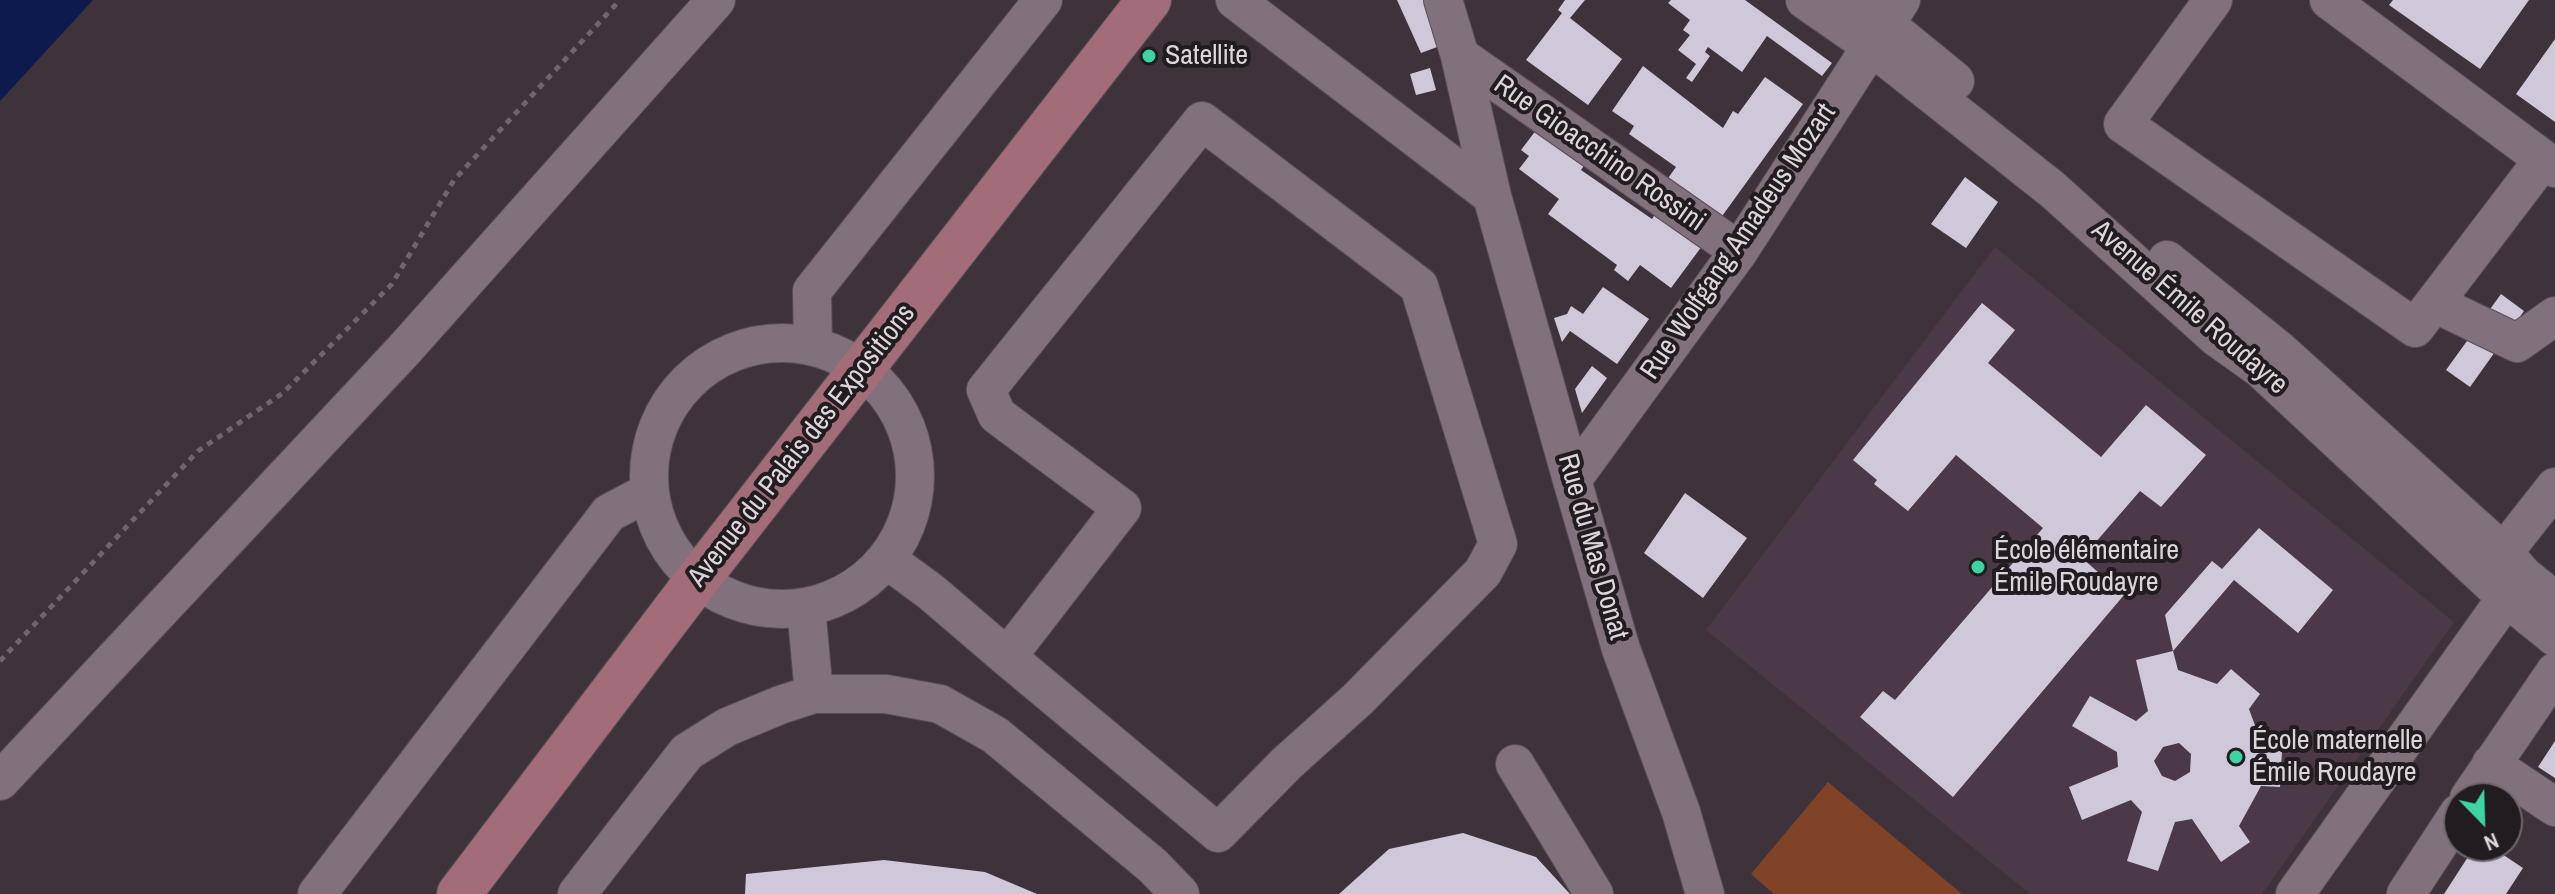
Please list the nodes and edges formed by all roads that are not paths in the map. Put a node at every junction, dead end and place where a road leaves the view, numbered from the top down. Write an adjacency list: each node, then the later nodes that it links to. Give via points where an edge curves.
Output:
1 (716, 0): 32 (street, via 403,351)
2 (1043, 0): 16 (street, via 812,291)
3 (1149, 0): 17 (main road, Avenue du Palais des Expositions)
4 (1235, 0): 12 (street)
5 (1443, 0): 10 (street, Rue du Mas Donat)
6 (1805, 0): 9 (street, Avenue Émile Roudayre)
7 (2213, 0): 14 (street, via 2123,124 2415,328)
8 (2329, 0): 11 (street)
9 (1878, 17): 13 (street, Rue Wolfgang Amadeus Mozart); 22 (street, Avenue Émile Roudayre, via 2053,190 2216,337)
10 (1460, 56): 12 (street, Rue du Mas Donat); 13 (street, Rue Gioacchino Rossini)
11 (2549, 164): 14 (street)
12 (1492, 196): 18 (street, Rue du Mas Donat)
13 (1739, 251): 18 (street, Rue Wolfgang Amadeus Mozart)
14 (2434, 303): 15 (street, via 2517,343)
15 (2555, 316)
16 (813, 346): 17 (street); 20 (street, via 770,343 729,353 693,376 666,410 651,449)
17 (863, 369): 21 (street, via 888,394 906,425 915,459 905,529); 23 (main road, Avenue du Palais des Expositions)
18 (1572, 480): 41 (street, Rue du Mas Donat, via 1621,649)
19 (2555, 487): 22 (street)
20 (649, 492): 23 (street, via 657,525); 36 (street, via 609,513)
21 (886, 559): 25 (street, via 837,598); 27 (street)
22 (2505, 575): 24 (street, Avenue Émile Roudayre); 26 (street, Avenue Émile Roudayre); 42 (street)
23 (698, 579): 25 (street, via 731,599 768,608); 37 (main road, Avenue du Palais des Expositions)
24 (2555, 601)
25 (806, 607): 29 (street)
26 (2555, 637)
27 (1007, 657): 27 (street, via 1218,833 1473,583 1498,544 1419,286 1202,121 986,390 997,415 1122,508)
28 (2555, 672): 31 (street)
29 (814, 694): 38 (street, via 727,727 687,752); 39 (street, via 886,694 940,704 995,735)
30 (1515, 764): 40 (street)
31 (2491, 764): 33 (street); 34 (street)
32 (0, 781)
33 (2479, 782)
34 (2555, 807)
35 (2443, 837): 43 (street)
36 (317, 894)
37 (459, 894)
38 (577, 894)
39 (1180, 894)
40 (1594, 894)
41 (1705, 894)
42 (2295, 894)
43 (2406, 894)

